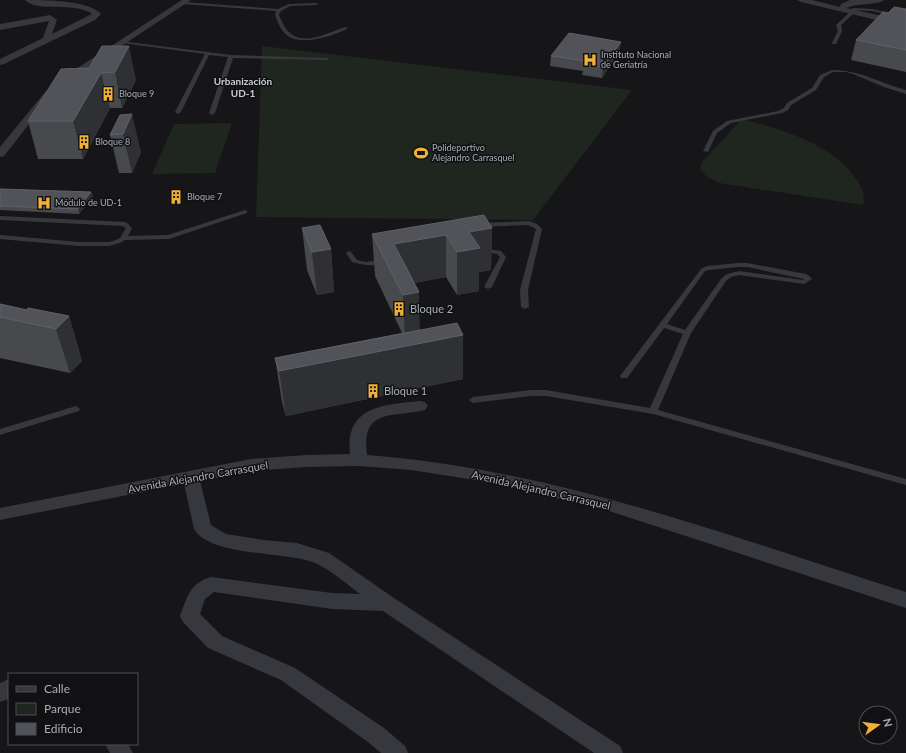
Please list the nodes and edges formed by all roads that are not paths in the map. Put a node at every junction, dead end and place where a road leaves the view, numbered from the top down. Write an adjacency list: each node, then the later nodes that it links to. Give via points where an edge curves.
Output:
1 (29, 0): 15 (street, via 34,3 85,7 97,14)
2 (801, 0): 9 (street)
3 (815, 0): 7 (street)
4 (880, 0): 7 (street, via 852,2)
5 (186, 1): 8 (lane); 16 (street)
6 (315, 4): 8 (lane, via 289,5)
7 (844, 6): 9 (street)
8 (279, 10): 14 (lane, via 277,15 283,28 295,39 310,39)
9 (854, 10): 10 (lane, via 872,10); 11 (street); 12 (street); 17 (lane, via 839,24 840,32)
10 (906, 17)
11 (906, 20)
12 (906, 24)
13 (0, 27): 15 (street, via 50,18 54,20 47,33)
14 (346, 28)
15 (47, 40): 21 (street)
16 (122, 42): 18 (lane); 26 (street, via 56,86)
17 (834, 43)
18 (207, 54): 19 (lane); 23 (lane)
19 (231, 56): 20 (lane); 24 (lane)
20 (326, 58)
21 (1, 62)
22 (906, 92): 25 (lane, via 855,73 827,73 814,89 789,104 786,109 729,122 715,132)
23 (178, 112)
24 (212, 113)
25 (706, 151)
26 (0, 154)
27 (245, 212): 32 (lane, via 169,237)
28 (4, 219): 29 (lane); 32 (lane, via 125,224 129,228)
29 (0, 226)
30 (477, 226): 37 (lane, via 528,223 535,225 539,230 524,290)
31 (0, 237): 32 (lane, via 102,245 113,244)
32 (124, 238)
33 (476, 251): 36 (lane, via 499,252 503,257)
34 (349, 253): 35 (lane, via 358,264)
35 (390, 260)
36 (488, 287)
37 (526, 307)
38 (662, 325): 39 (lane); 39 (lane, via 707,268 738,264 801,274 808,279 804,282 739,273 729,275); 40 (lane)
39 (687, 333): 44 (lane)
40 (624, 376)
41 (473, 400): 44 (lane, via 546,392)
42 (420, 406): 46 (street, via 382,412 363,421 357,436)
43 (76, 409): 45 (lane)
44 (653, 411): 48 (lane)
45 (0, 432)
46 (359, 460): 47 (street, Avenida Alejandro Carrasquel, via 307,460 251,465); 50 (street, Avenida Alejandro Carrasquel, via 411,464 494,476 608,504)
47 (190, 476): 49 (street, Avenida Alejandro Carrasquel); 51 (street, via 203,529 222,540 297,550 324,558)
48 (906, 482)
49 (0, 514)
50 (906, 600)
51 (387, 603): 52 (street, via 332,601 211,584 197,595 190,616 215,642 288,674 376,735); 53 (street)
52 (397, 753)
53 (612, 753)

